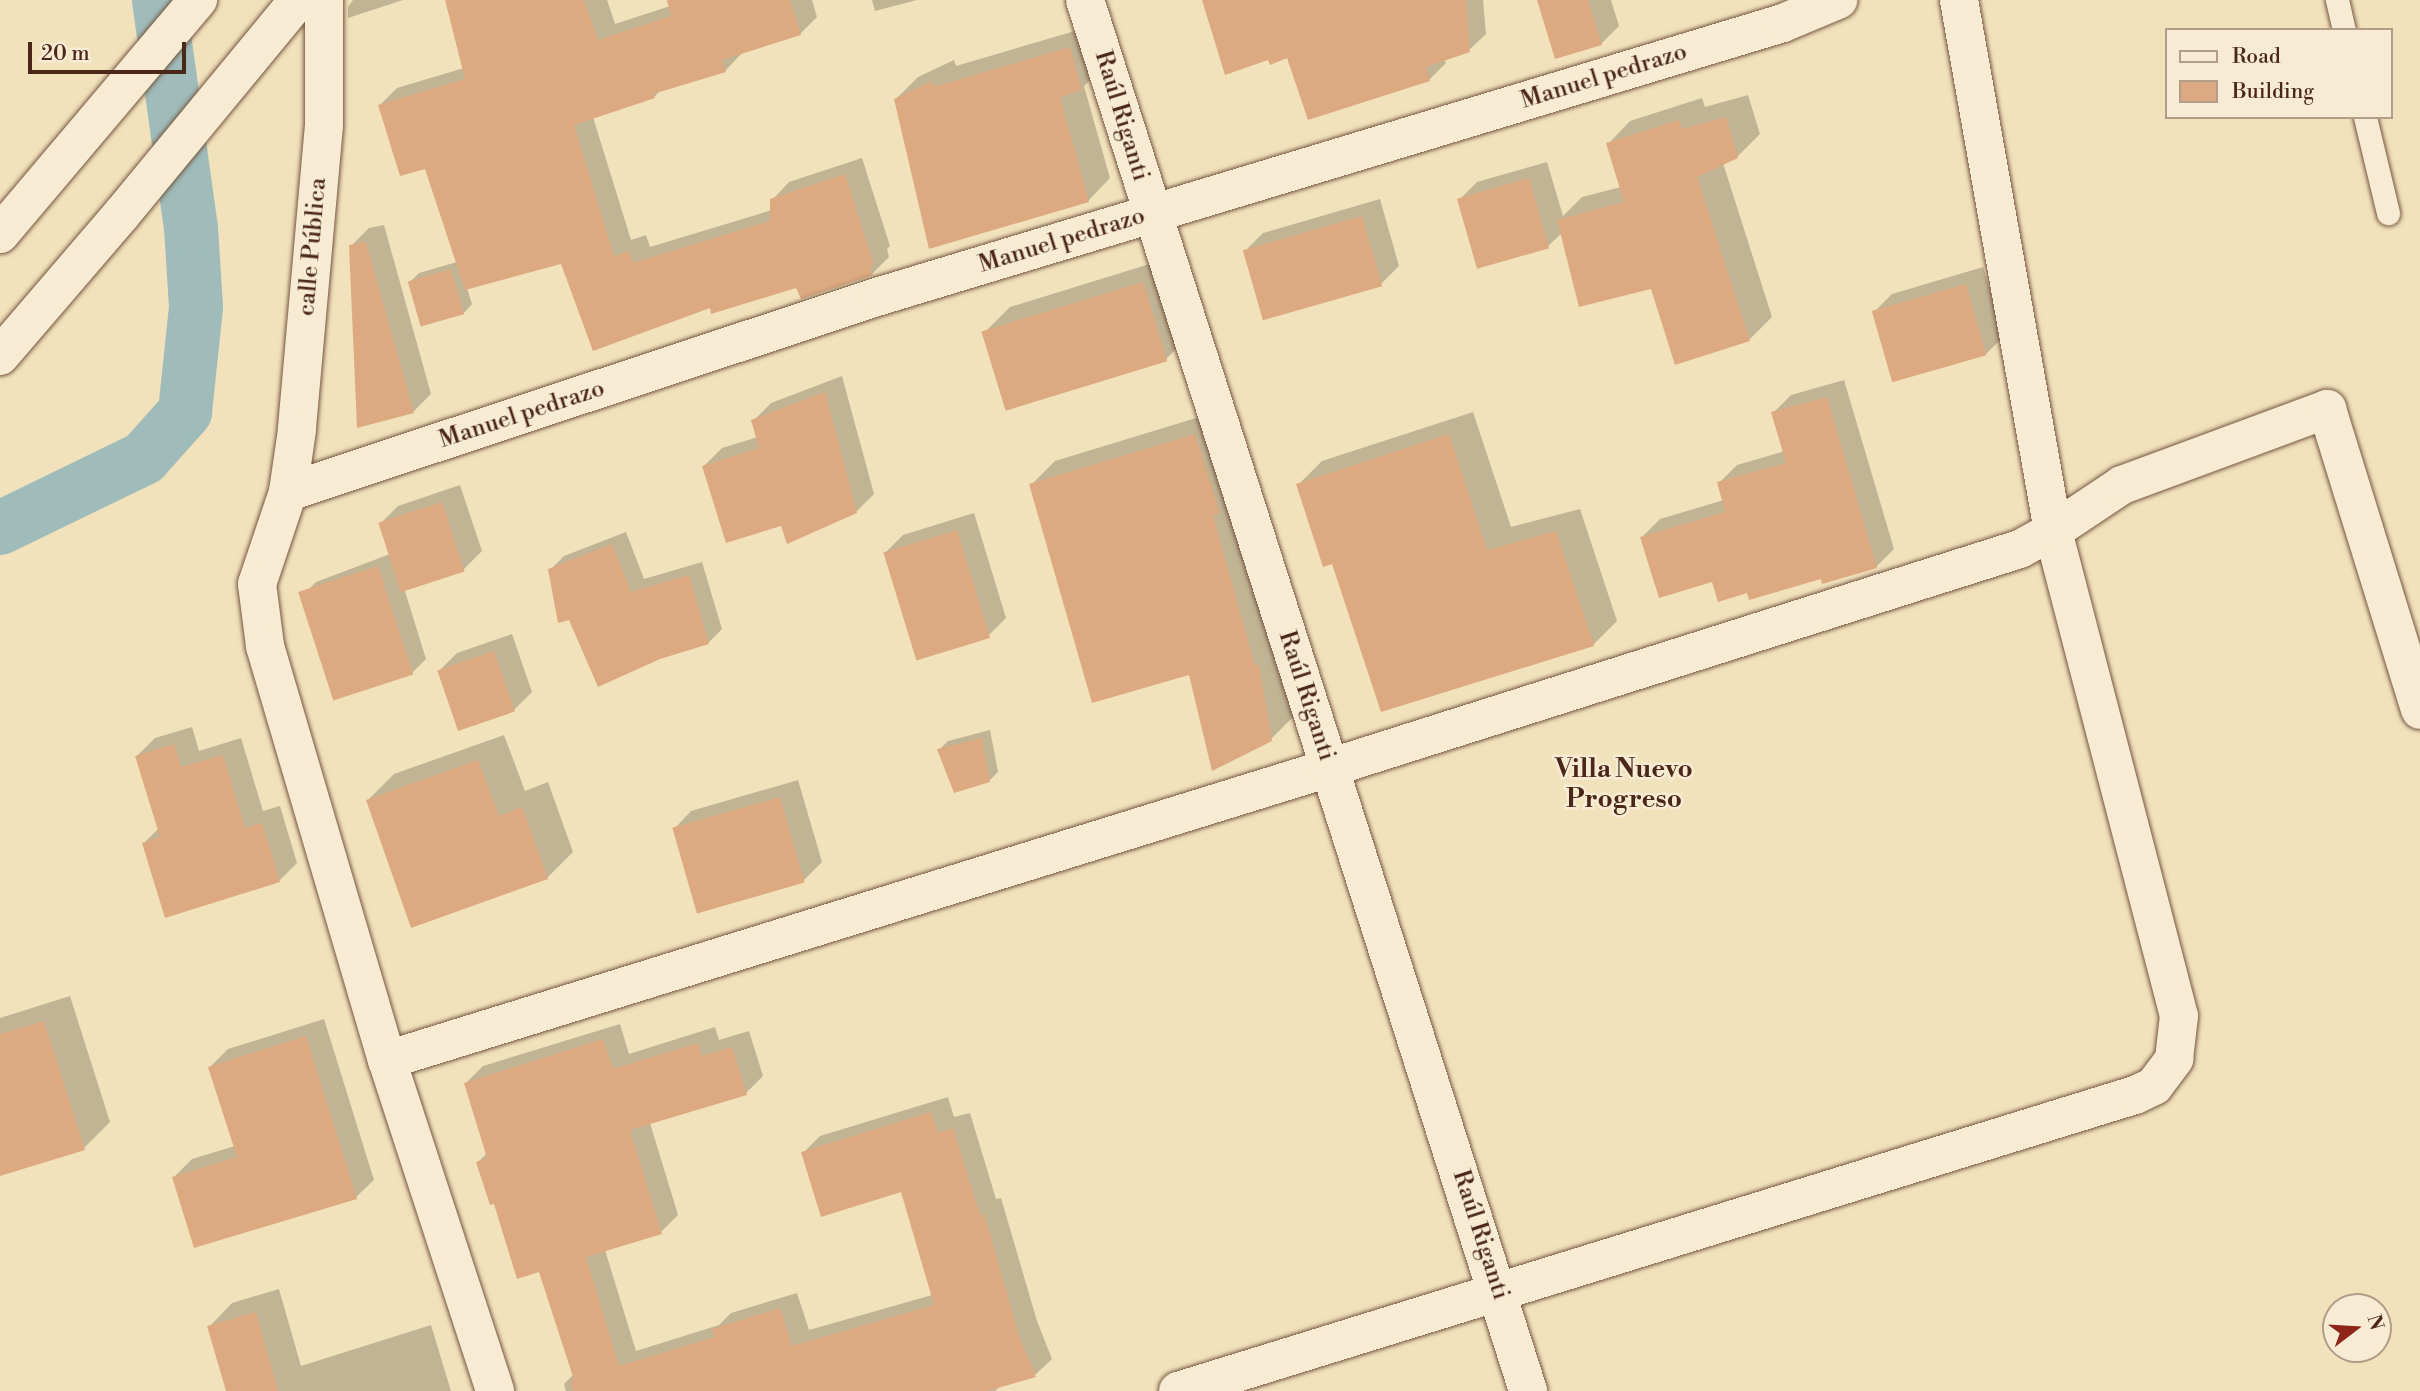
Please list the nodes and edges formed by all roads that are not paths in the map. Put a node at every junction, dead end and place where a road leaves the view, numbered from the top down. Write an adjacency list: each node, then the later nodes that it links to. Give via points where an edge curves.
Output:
1 (198, 0): 12 (street)
2 (298, 0): 13 (street)
3 (324, 0): 14 (street, calle Pública, via 324,125)
4 (1085, 0): 11 (street, Raúl Riganti)
5 (1838, 0): 11 (street, Manuel pedrazo, via 1783,23)
6 (1959, 0): 15 (street)
7 (2337, 0): 8 (lane)
8 (2344, 28)
9 (2365, 119): 10 (lane)
10 (2388, 213)
11 (1151, 214): 14 (street, Manuel pedrazo, via 880,296); 17 (street, Raúl Riganti)
12 (0, 234)
13 (0, 355)
14 (288, 492): 18 (street, calle Pública, via 257,584 265,646)
15 (2053, 531): 16 (street, via 2122,485 2327,409); 17 (street, via 2020,548); 19 (street, via 2179,1016 2174,1059 2154,1086 2135,1096)
16 (2420, 710)
17 (1329, 768): 18 (street); 19 (street, Raúl Riganti)
18 (387, 1060): 20 (street, calle Pública)
19 (1499, 1292): 21 (street); 22 (street, Raúl Riganti)
20 (495, 1391)
21 (1178, 1391)
22 (1528, 1391)

